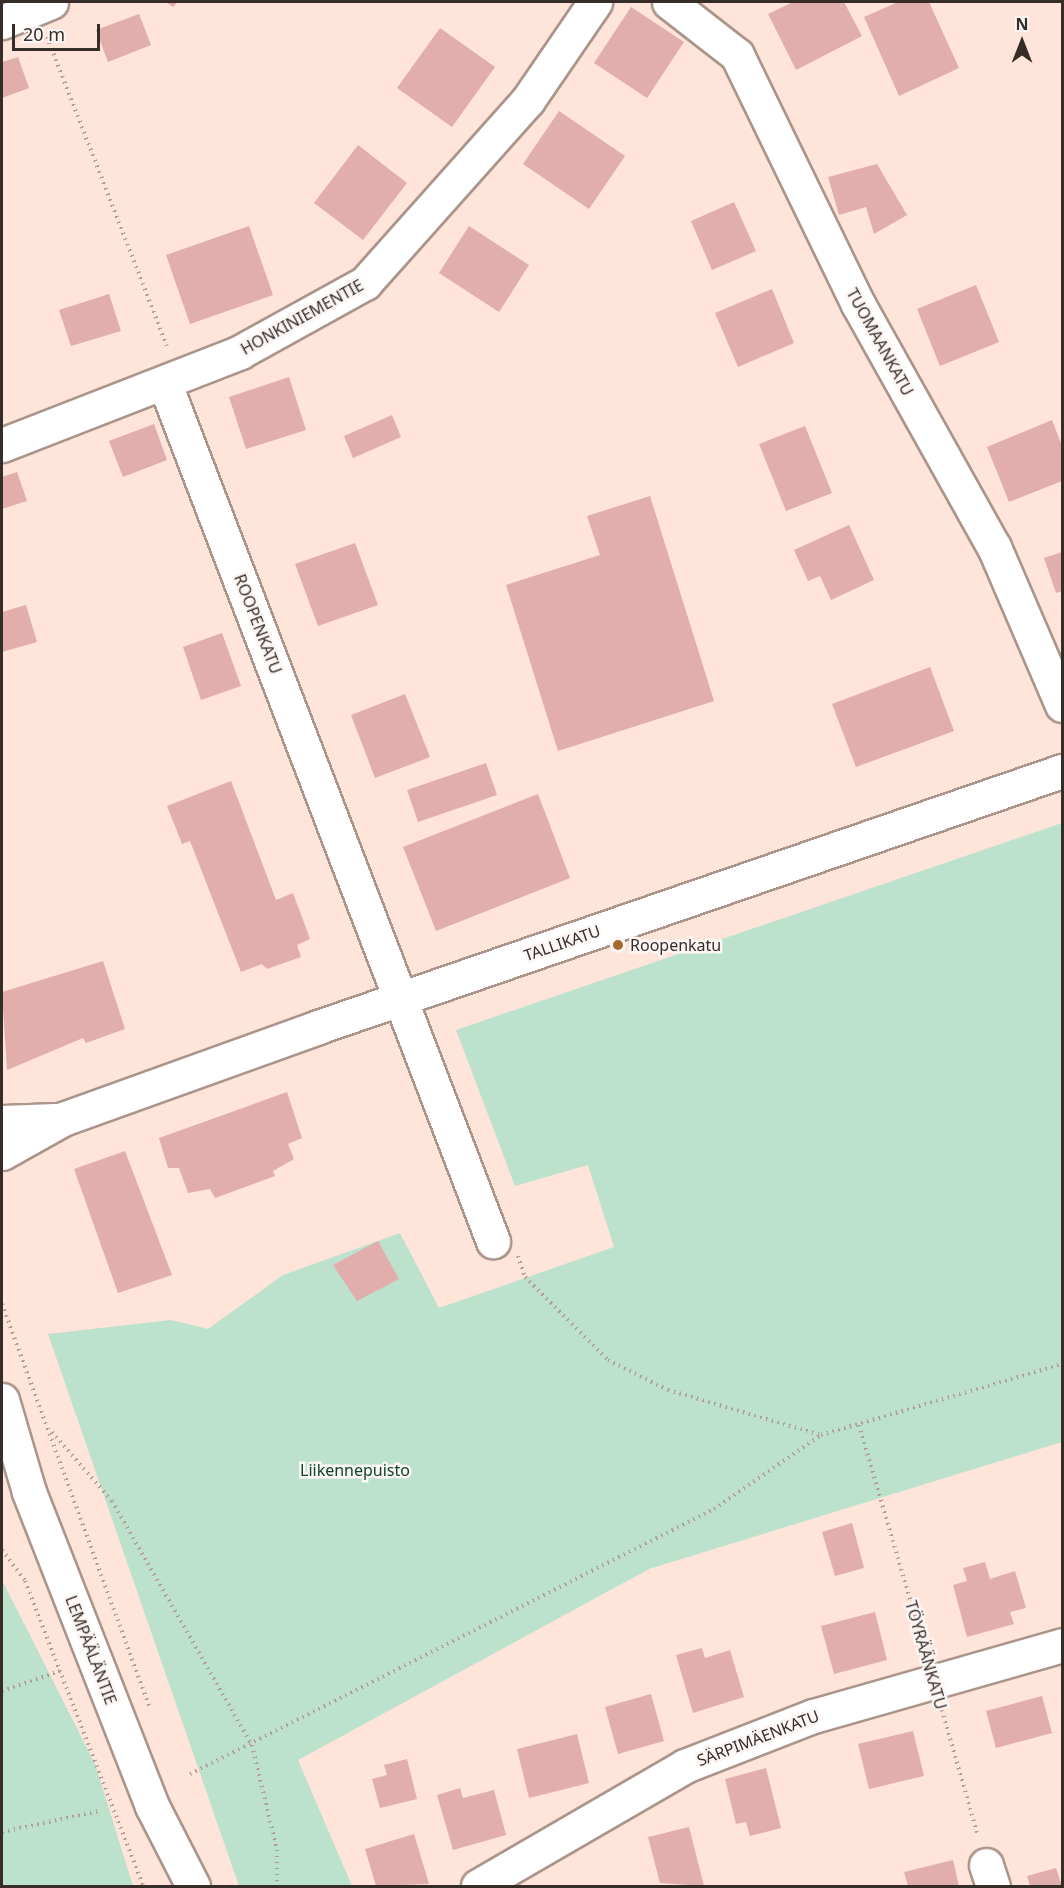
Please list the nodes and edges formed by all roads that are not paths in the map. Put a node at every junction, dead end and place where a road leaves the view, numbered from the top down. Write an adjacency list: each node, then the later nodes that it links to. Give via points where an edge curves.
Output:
1 (594, 2): 5 (street, HONKINIEMENTIE, via 528,100 365,283 240,352)
2 (669, 2): 7 (street, TUOMAANKATU, via 737,55 858,304 994,548)
3 (43, 5): 4 (street)
4 (2, 22)
5 (172, 381): 6 (street, HONKINIEMENTIE); 9 (street, ROOPENKATU)
6 (2, 445)
7 (1062, 705)
8 (1062, 771): 9 (street, TALLIKATU)
9 (404, 998): 10 (street, TALLIKATU); 13 (street, ROOPENKATU)
10 (63, 1119): 11 (street, TALLIKATU); 12 (street, TALLIKATU)
11 (2, 1122)
12 (2, 1153)
13 (504, 1243)
14 (2, 1400): 16 (street, LEMPÄÄLÄNTIE)
15 (2, 1445): 16 (street, LEMPÄÄLÄNTIE)
16 (29, 1492): 18 (street, LEMPÄÄLÄNTIE)
17 (1062, 1645): 21 (street, SÄRPIMÄENKATU, via 813,1716 685,1766)
18 (153, 1808): 19 (street, LEMPÄÄLÄNTIE); 20 (street, LEMPÄÄLÄNTIE)
19 (174, 1887)
20 (193, 1887)
21 (478, 1887)

